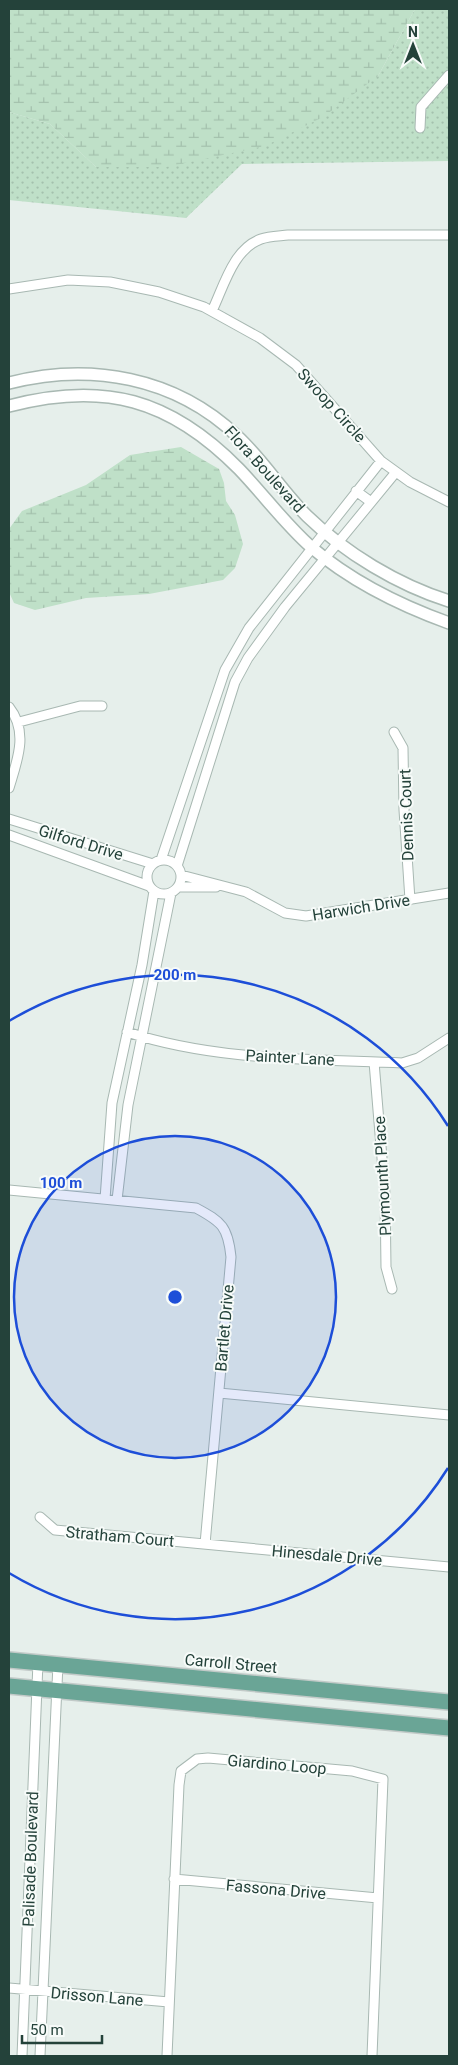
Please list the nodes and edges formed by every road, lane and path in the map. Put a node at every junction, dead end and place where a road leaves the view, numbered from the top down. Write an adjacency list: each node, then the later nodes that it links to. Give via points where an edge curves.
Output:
1 (449, 75): 2 (street, via 421,107)
2 (420, 128)
3 (449, 235): 5 (street, via 288,235 262,239 246,247 237,258)
4 (9, 289): 5 (street, Swoop Circle, via 68,280 110,282 159,292)
5 (212, 311): 8 (street, Swoop Circle, via 260,338 296,365)
6 (9, 383): 13 (street, Flora Boulevard, via 55,373 90,373 126,377 172,392 208,412 238,437 295,504)
7 (9, 406): 15 (street, Flora Boulevard, via 41,397 92,394 134,402 167,414 202,436)
8 (381, 461): 9 (street, Swoop Circle); 10 (street)
9 (396, 472): 11 (street); 12 (street, Swoop Circle)
10 (356, 491): 11 (street); 13 (street)
11 (371, 502): 14 (street)
12 (449, 502)
13 (324, 530): 14 (street, Flora Boulevard); 15 (street)
14 (339, 542): 16 (street); 18 (street, Flora Boulevard, via 388,574)
15 (311, 546): 16 (street, Flora Boulevard); 17 (street)
16 (325, 558): 19 (street); 20 (street, Flora Boulevard, via 382,595)
17 (272, 597): 19 (street); 24 (street, via 249,628 225,670)
18 (449, 601)
19 (285, 607): 26 (street, via 235,682)
20 (449, 623)
21 (102, 706): 23 (street, via 80,706)
22 (9, 707): 23 (street)
23 (19, 722): 27 (street, via 20,749)
24 (204, 728): 26 (street); 30 (street)
25 (394, 732): 36 (street, Dennis Court, via 404,748)
26 (218, 734): 31 (street)
27 (9, 788)
28 (9, 819): 30 (street, Gilford Drive)
29 (9, 835): 33 (street, Gilford Drive)
30 (157, 862): 31 (street, via 170,861); 33 (street, via 148,871)
31 (179, 871): 32 (street, Harwich Drive); 34 (street)
32 (219, 886): 34 (street, Harwich Drive); 36 (street, Harwich Drive, via 246,892 285,913 306,916)
33 (152, 889): 34 (street, via 159,894); 37 (street, via 142,964)
34 (174, 890): 38 (street)
35 (449, 894): 36 (street, Harwich Drive)
36 (410, 900)
37 (127, 1032): 38 (street, Painter Lane); 42 (street, via 112,1103)
38 (140, 1036): 40 (street, Painter Lane, via 175,1046 216,1052); 43 (street)
39 (449, 1038): 40 (street, Painter Lane, via 418,1058 402,1063)
40 (374, 1062): 44 (street, Plymounth Place, via 385,1194 386,1267)
41 (9, 1190): 42 (street, Bartlet Drive)
42 (105, 1199): 43 (street, Bartlet Drive)
43 (117, 1200): 45 (street, Bartlet Drive, via 196,1208 216,1219 229,1236 231,1257)
44 (392, 1289)
45 (218, 1393): 46 (street); 48 (street, Bartlet Drive)
46 (449, 1416)
47 (40, 1516): 48 (street, Stratham Court, via 55,1530)
48 (205, 1544): 49 (street, Hinesdale Drive)
49 (449, 1567)
50 (9, 1660): 51 (main road, Carroll Street)
51 (38, 1662): 52 (main road, Carroll Street); 54 (street, Palisade Boulevard)
52 (58, 1664): 55 (street, Palisade Boulevard); 56 (main road, Carroll Street)
53 (9, 1686): 54 (main road)
54 (36, 1689): 55 (main road); 61 (street, Palisade Boulevard)
55 (57, 1691): 57 (main road); 62 (street, Palisade Boulevard)
56 (449, 1702)
57 (449, 1728)
58 (174, 1880): 59 (street, Fassona Drive); 59 (street, Giardino Loop, via 181,1771 197,1759 352,1771 383,1779); 63 (street, Giardino Loop)
59 (378, 1898): 67 (street, Giardino Loop)
60 (9, 1988): 61 (street, Drisson Lane)
61 (26, 1990): 62 (street, Drisson Lane); 64 (street, Palisade Boulevard)
62 (43, 1992): 63 (street, Drisson Lane); 65 (street, Palisade Boulevard)
63 (169, 2002): 66 (street, Giardino Loop)
64 (22, 2056)
65 (40, 2056)
66 (167, 2056)
67 (372, 2056)

